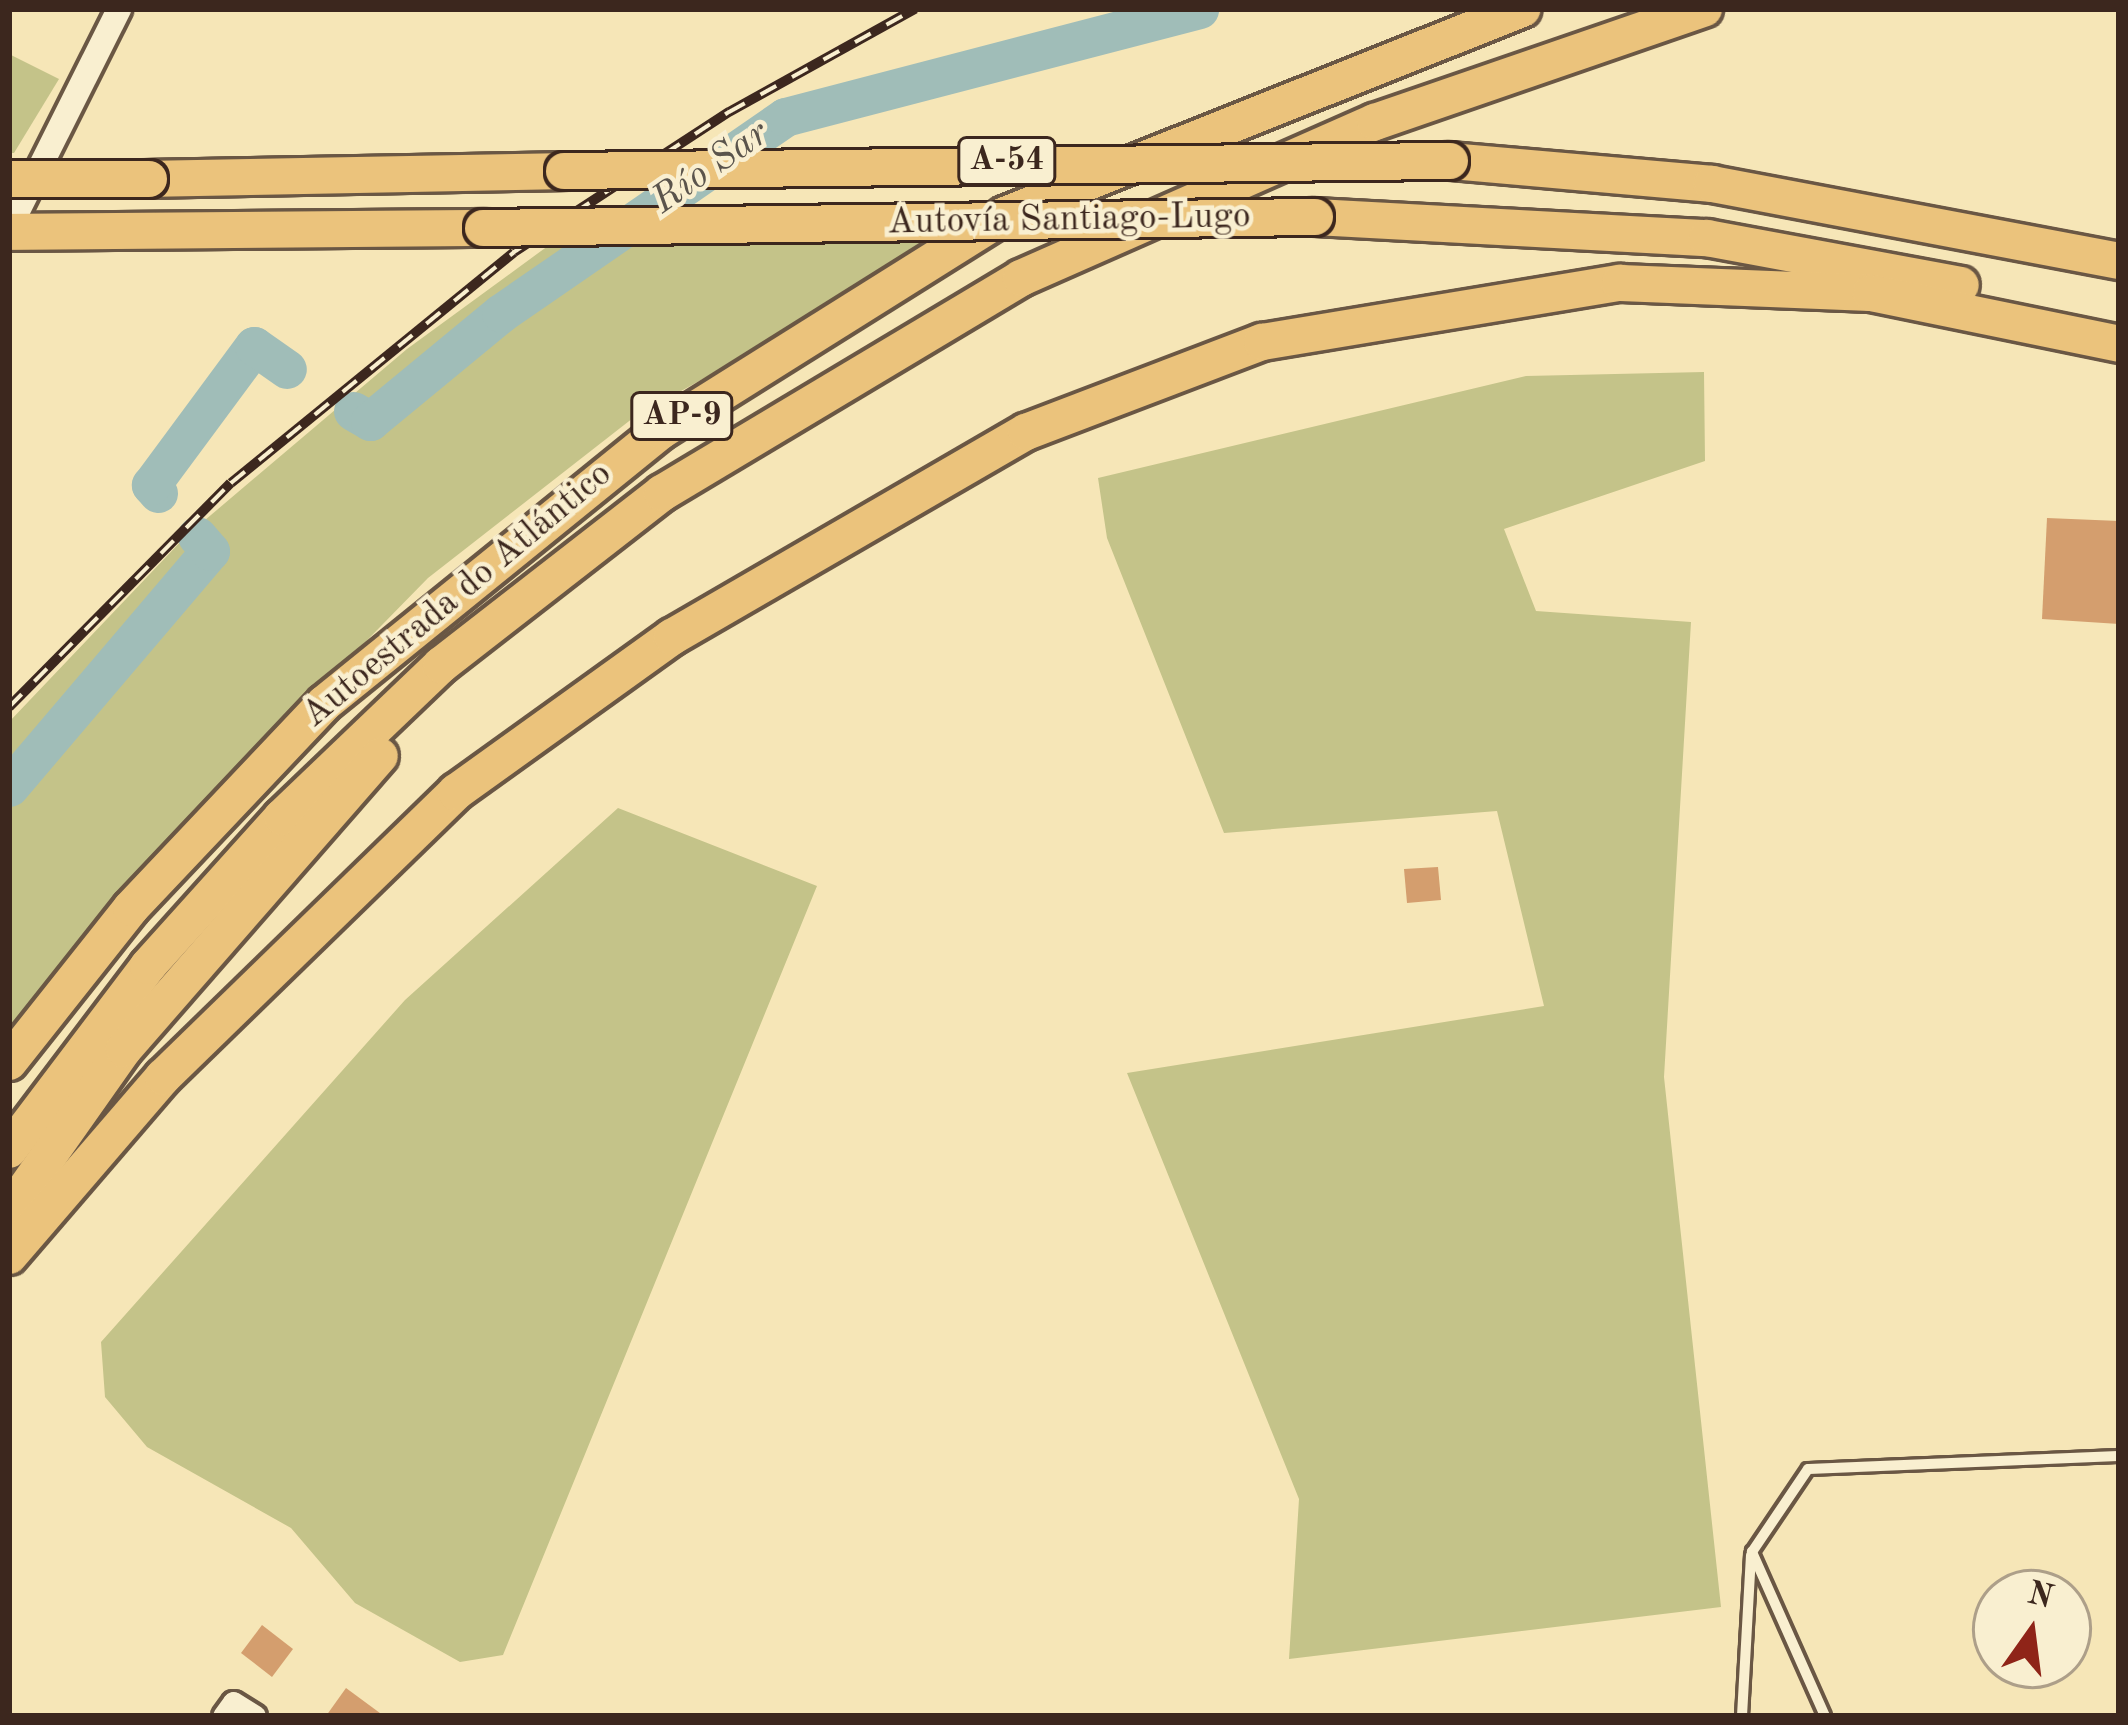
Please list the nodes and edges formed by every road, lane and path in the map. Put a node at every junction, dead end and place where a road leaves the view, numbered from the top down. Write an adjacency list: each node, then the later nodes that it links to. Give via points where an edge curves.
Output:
1 (119, 9): 5 (street)
2 (1522, 9): 10 (highway, Autoestrada do Atlántico / AP-9, via 1005,215 661,430 325,703 131,908)
3 (1705, 9): 9 (highway, Autoestrada do Atlántico / AP-9, via 1375,122 1021,278)
4 (9, 179): 6 (highway, Autovía Santiago-Lugo / A-54, bridge, via 1450,161 1712,184)
5 (9, 231): 7 (highway, Autovía Santiago-Lugo / A-54, bridge, via 1315,218 1707,238)
6 (2119, 261)
7 (2119, 323)
8 (2119, 344): 13 (highway, via 1871,292 1620,283 1262,342 1027,432 672,637 456,792 163,1077)
9 (732, 452): 11 (highway, Autoestrada do Atlántico / AP-9, via 458,651 282,817 148,966); 12 (highway, via 421,714 286,853)
10 (9, 1062)
11 (9, 1150)
12 (9, 1212)
13 (9, 1256)
14 (2119, 1456): 15 (lane, via 1808,1469)
15 (1752, 1552): 18 (lane); 19 (lane)
16 (223, 1716): 17 (street, via 233,1702)
17 (255, 1716)
18 (1742, 1716)
19 (1825, 1716)

